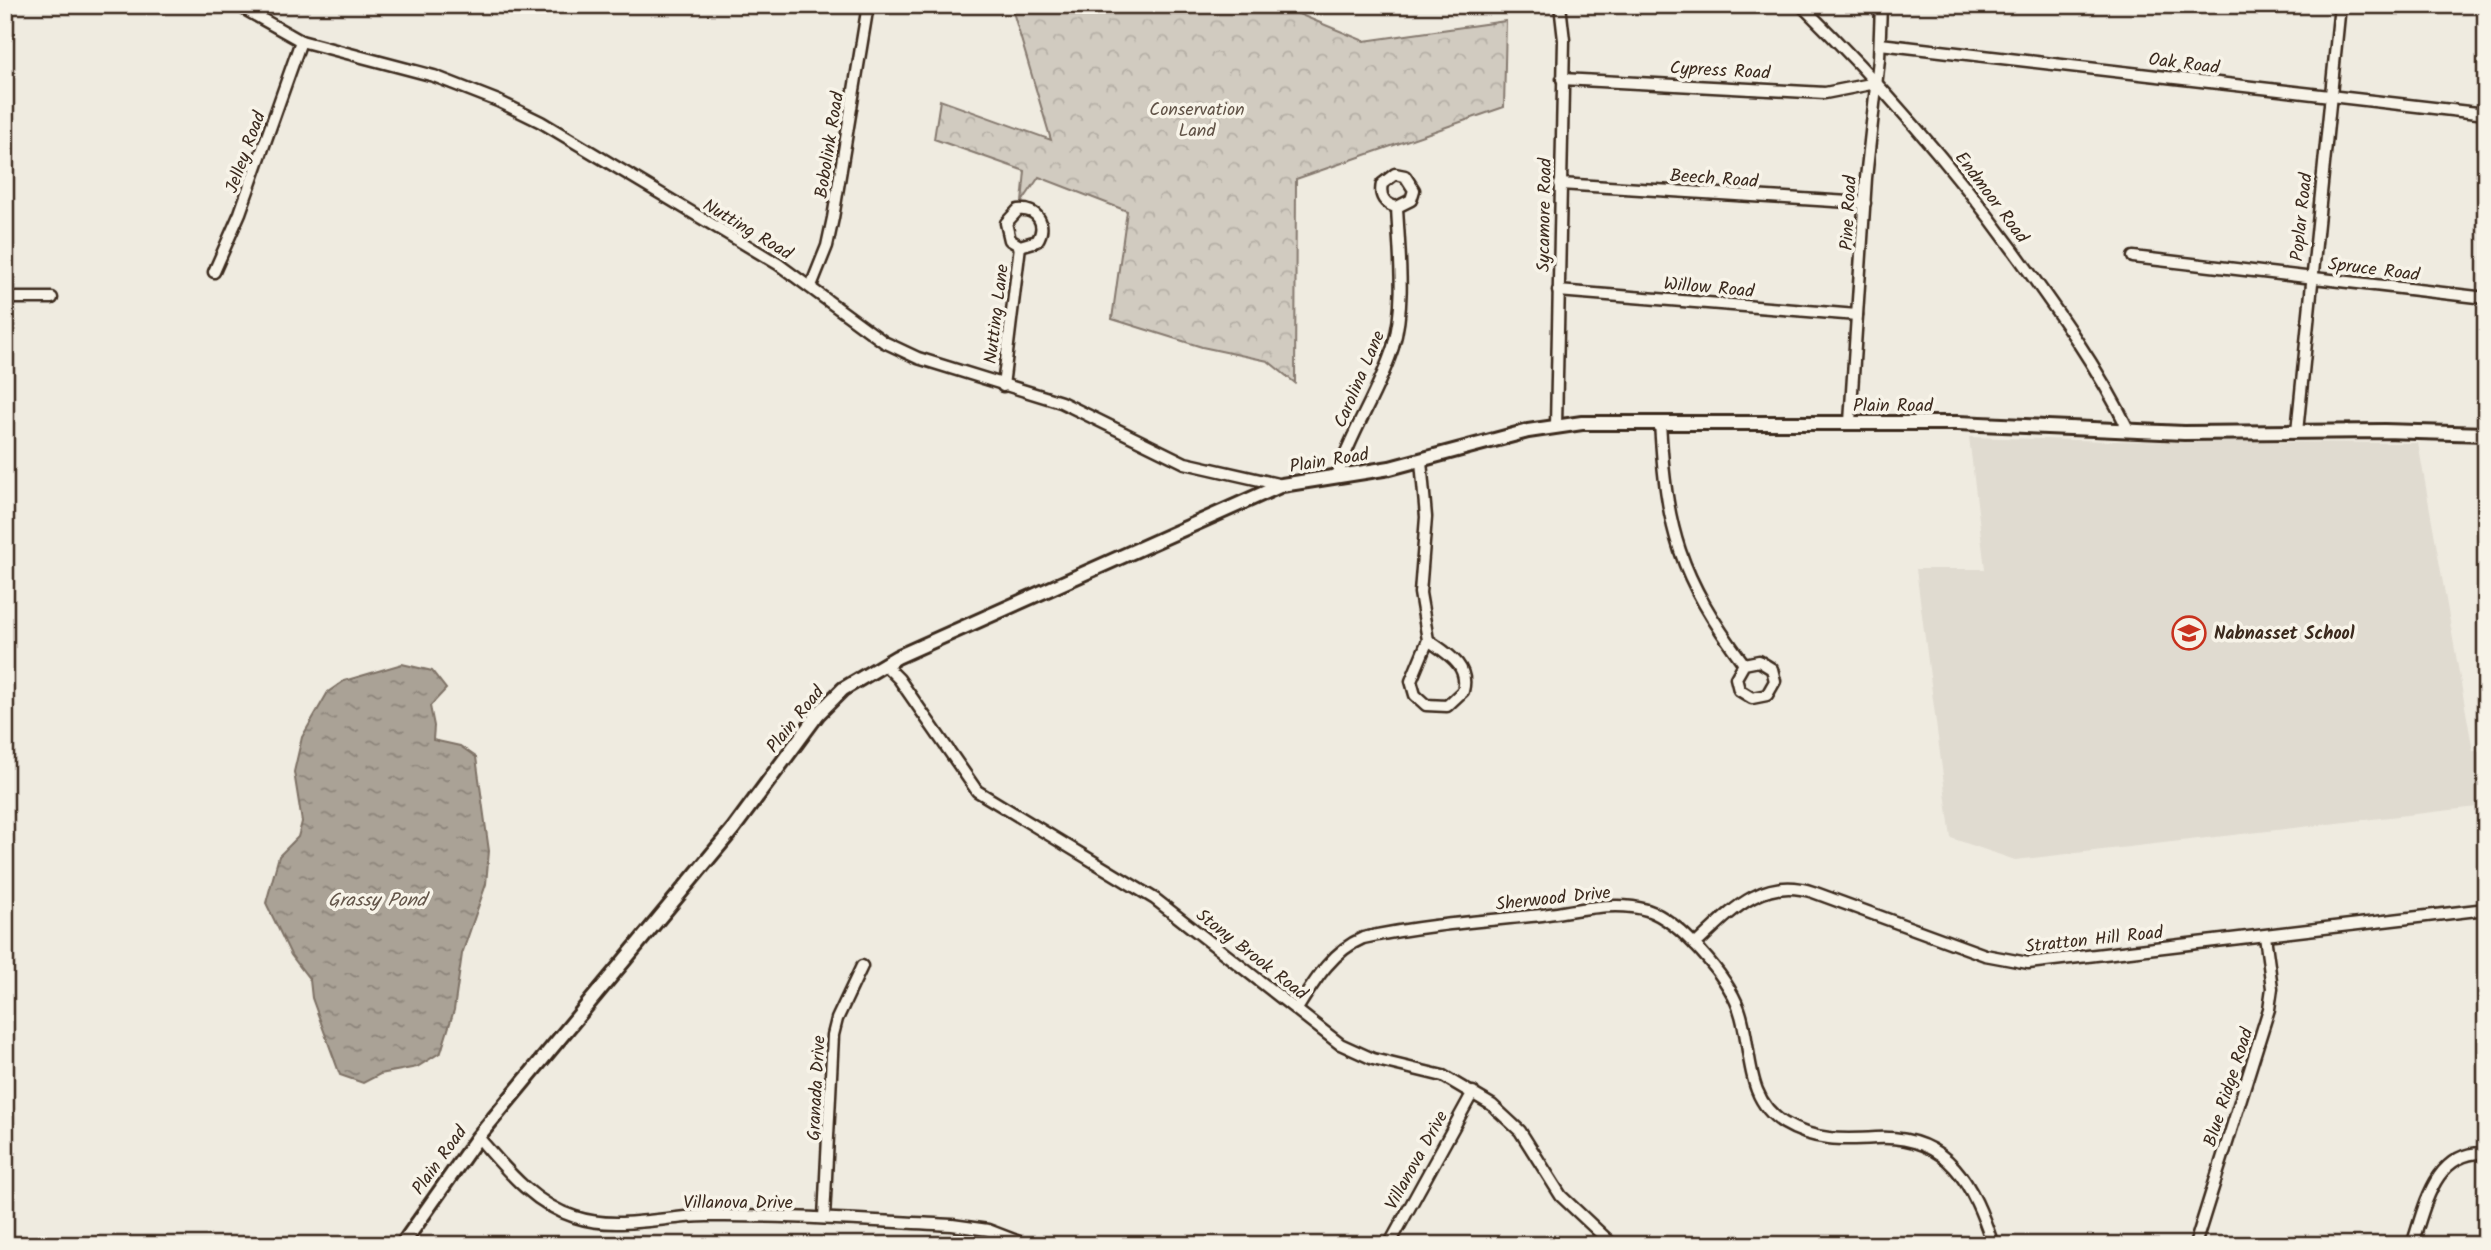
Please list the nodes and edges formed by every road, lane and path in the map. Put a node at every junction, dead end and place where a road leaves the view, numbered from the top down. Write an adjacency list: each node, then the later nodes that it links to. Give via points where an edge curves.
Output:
1 (237, 5): 7 (street, Nutting Road)
2 (868, 5): 20 (street, Bobolink Road, via 833,218)
3 (1560, 5): 9 (street, Sycamore Road, via 1564,20)
4 (1801, 5): 10 (street, Endmoor Road)
5 (1881, 5): 8 (street, Pine Road)
6 (2340, 5): 11 (street, Poplar Road)
7 (301, 41): 18 (street, Jelley Road, via 240,213); 20 (street, Nutting Road, via 403,65 498,101 575,140)
8 (1880, 44): 10 (street, Pine Road); 11 (street, Oak Road)
9 (1562, 79): 10 (street, Cypress Road, via 1825,93); 13 (street, Sycamore Road)
10 (1876, 83): 14 (street, Pine Road); 30 (street, Endmoor Road, via 1991,218 2103,382)
11 (2330, 96): 12 (street, Oak Road); 19 (street, Poplar Road)
12 (2486, 114)
13 (1560, 184): 14 (street, Beech Road); 21 (street, Sycamore Road)
14 (1865, 203): 25 (street, Pine Road)
15 (1397, 208): 34 (street, Carolina Lane, via 1397,333)
16 (1020, 246): 26 (street, Nutting Lane)
17 (2133, 257): 19 (street, Spruce Road)
18 (214, 272)
19 (2311, 277): 24 (street, Spruce Road); 31 (street, Poplar Road)
20 (811, 286): 26 (street, Nutting Road, via 884,342)
21 (1558, 291): 25 (street, Willow Road); 29 (street, Sycamore Road)
22 (5, 298): 23 (street)
23 (52, 298)
24 (2486, 298)
25 (1857, 315): 28 (street, Pine Road)
26 (1003, 386): 35 (street, Nutting Road, via 1061,402 1185,463)
27 (1660, 422): 28 (main road, Plain Road); 29 (main road, Plain Road); 40 (street, via 1667,499 1679,555 1703,606)
28 (1850, 422): 30 (main road, Plain Road)
29 (1556, 426): 33 (main road, Plain Road)
30 (2129, 431): 31 (main road, Plain Road)
31 (2298, 432): 32 (main road, Plain Road)
32 (2486, 434)
33 (1421, 461): 34 (main road, Plain Road); 38 (street, via 1426,517 1420,593)
34 (1337, 476): 36 (main road, Plain Road)
35 (1243, 477): 36 (street, Nutting Road); 37 (street)
36 (1282, 485): 37 (main road, Plain Road)
37 (1250, 499): 39 (main road, Plain Road)
38 (1428, 640): 38 (street, via 1462,670 1463,691 1447,706 1426,705 1412,688 1412,674)
39 (884, 664): 45 (street, Stony Brook Road, via 977,791 1155,900); 47 (main road, Plain Road, via 843,689 818,714 733,829)
40 (1744, 664): 40 (street, via 1759,661 1772,669 1775,681 1768,695 1752,698 1739,690 1737,674)
41 (2486, 909): 42 (street, Stratton Hill Road)
42 (2264, 936): 43 (street, Stratton Hill Road, via 2018,963 1804,888 1782,887 1750,897); 55 (street, Blue Ridge Road, via 2272,988 2269,1009)
43 (1695, 945): 45 (street, Sherwood Drive, via 1650,911 1618,906 1382,934 1352,943 1338,954); 54 (street, Sherwood Drive, via 1739,1008 1753,1082 1773,1113 1813,1136 1897,1138 1936,1150 1973,1191)
44 (862, 966): 49 (street, Granada Drive, via 833,1035)
45 (1297, 1009): 46 (street, Stony Brook Road, via 1351,1050 1443,1076)
46 (1473, 1092): 52 (street, Villanova Drive); 53 (street, Stony Brook Road, via 1511,1121 1561,1196)
47 (478, 1137): 49 (street, Villanova Drive, via 530,1192 558,1210 588,1221 705,1216); 50 (main road, Plain Road)
48 (2486, 1153): 56 (street, via 2464,1155 2442,1171)
49 (824, 1219): 51 (street, Villanova Drive, via 970,1227)
50 (402, 1245)
51 (1027, 1245)
52 (1389, 1245)
53 (1613, 1245)
54 (1993, 1245)
55 (2195, 1245)
56 (2412, 1245)

